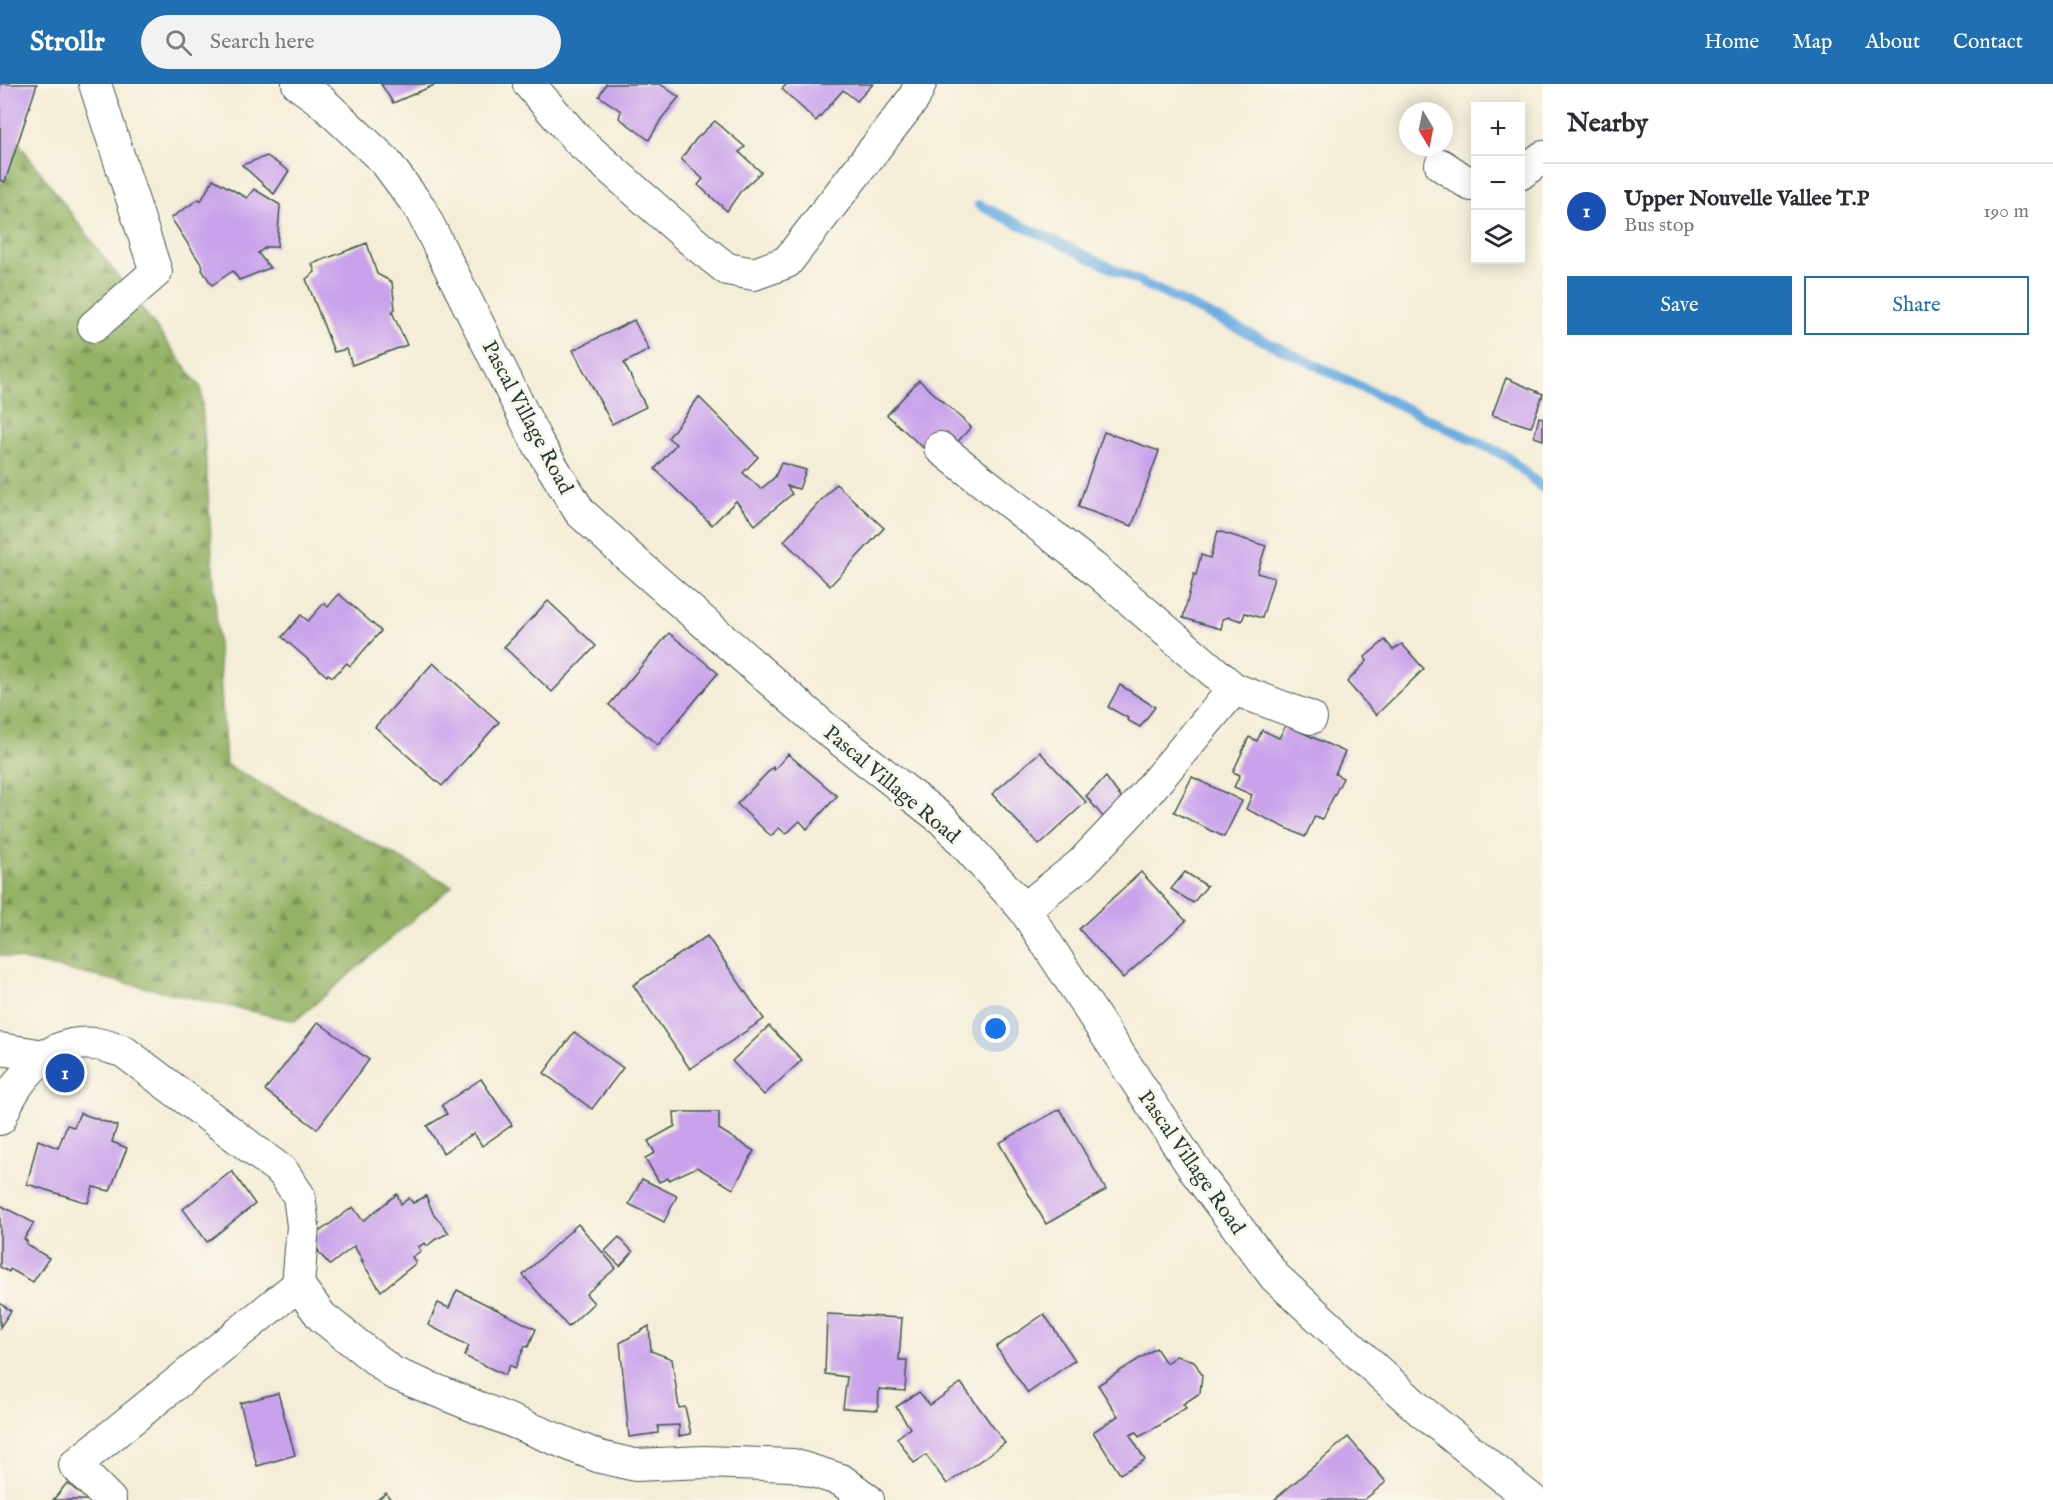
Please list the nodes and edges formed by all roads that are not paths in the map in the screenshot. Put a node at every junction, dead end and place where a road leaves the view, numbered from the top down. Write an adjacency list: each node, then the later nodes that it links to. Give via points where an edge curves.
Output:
1 (94, 84): 9 (street, via 156,272)
2 (298, 84): 13 (street, Pascal Village Road, via 385,161 420,208 537,442 580,512 825,728 943,820)
3 (529, 84): 4 (street, via 578,140 698,246 728,269 754,274 787,262 914,98)
4 (920, 84)
5 (1543, 157): 7 (street)
6 (1441, 165): 8 (street)
7 (1525, 171)
8 (1471, 185)
9 (94, 326)
10 (940, 448): 11 (street, via 1092,567)
11 (1234, 689): 12 (street); 13 (street, via 1089,856)
12 (1311, 718)
13 (1024, 909): 20 (street, Pascal Village Road, via 1196,1172 1275,1277 1420,1410)
14 (0, 1049): 15 (street)
15 (44, 1056): 16 (street, via 25,1073); 17 (street, via 69,1046 95,1044 123,1051 283,1172 298,1196 303,1226)
16 (0, 1119)
17 (298, 1286): 18 (street, via 75,1465); 19 (street, via 322,1317 393,1373 600,1457 635,1465 793,1465 842,1480)
18 (110, 1500)
19 (868, 1500)
20 (1532, 1500)

